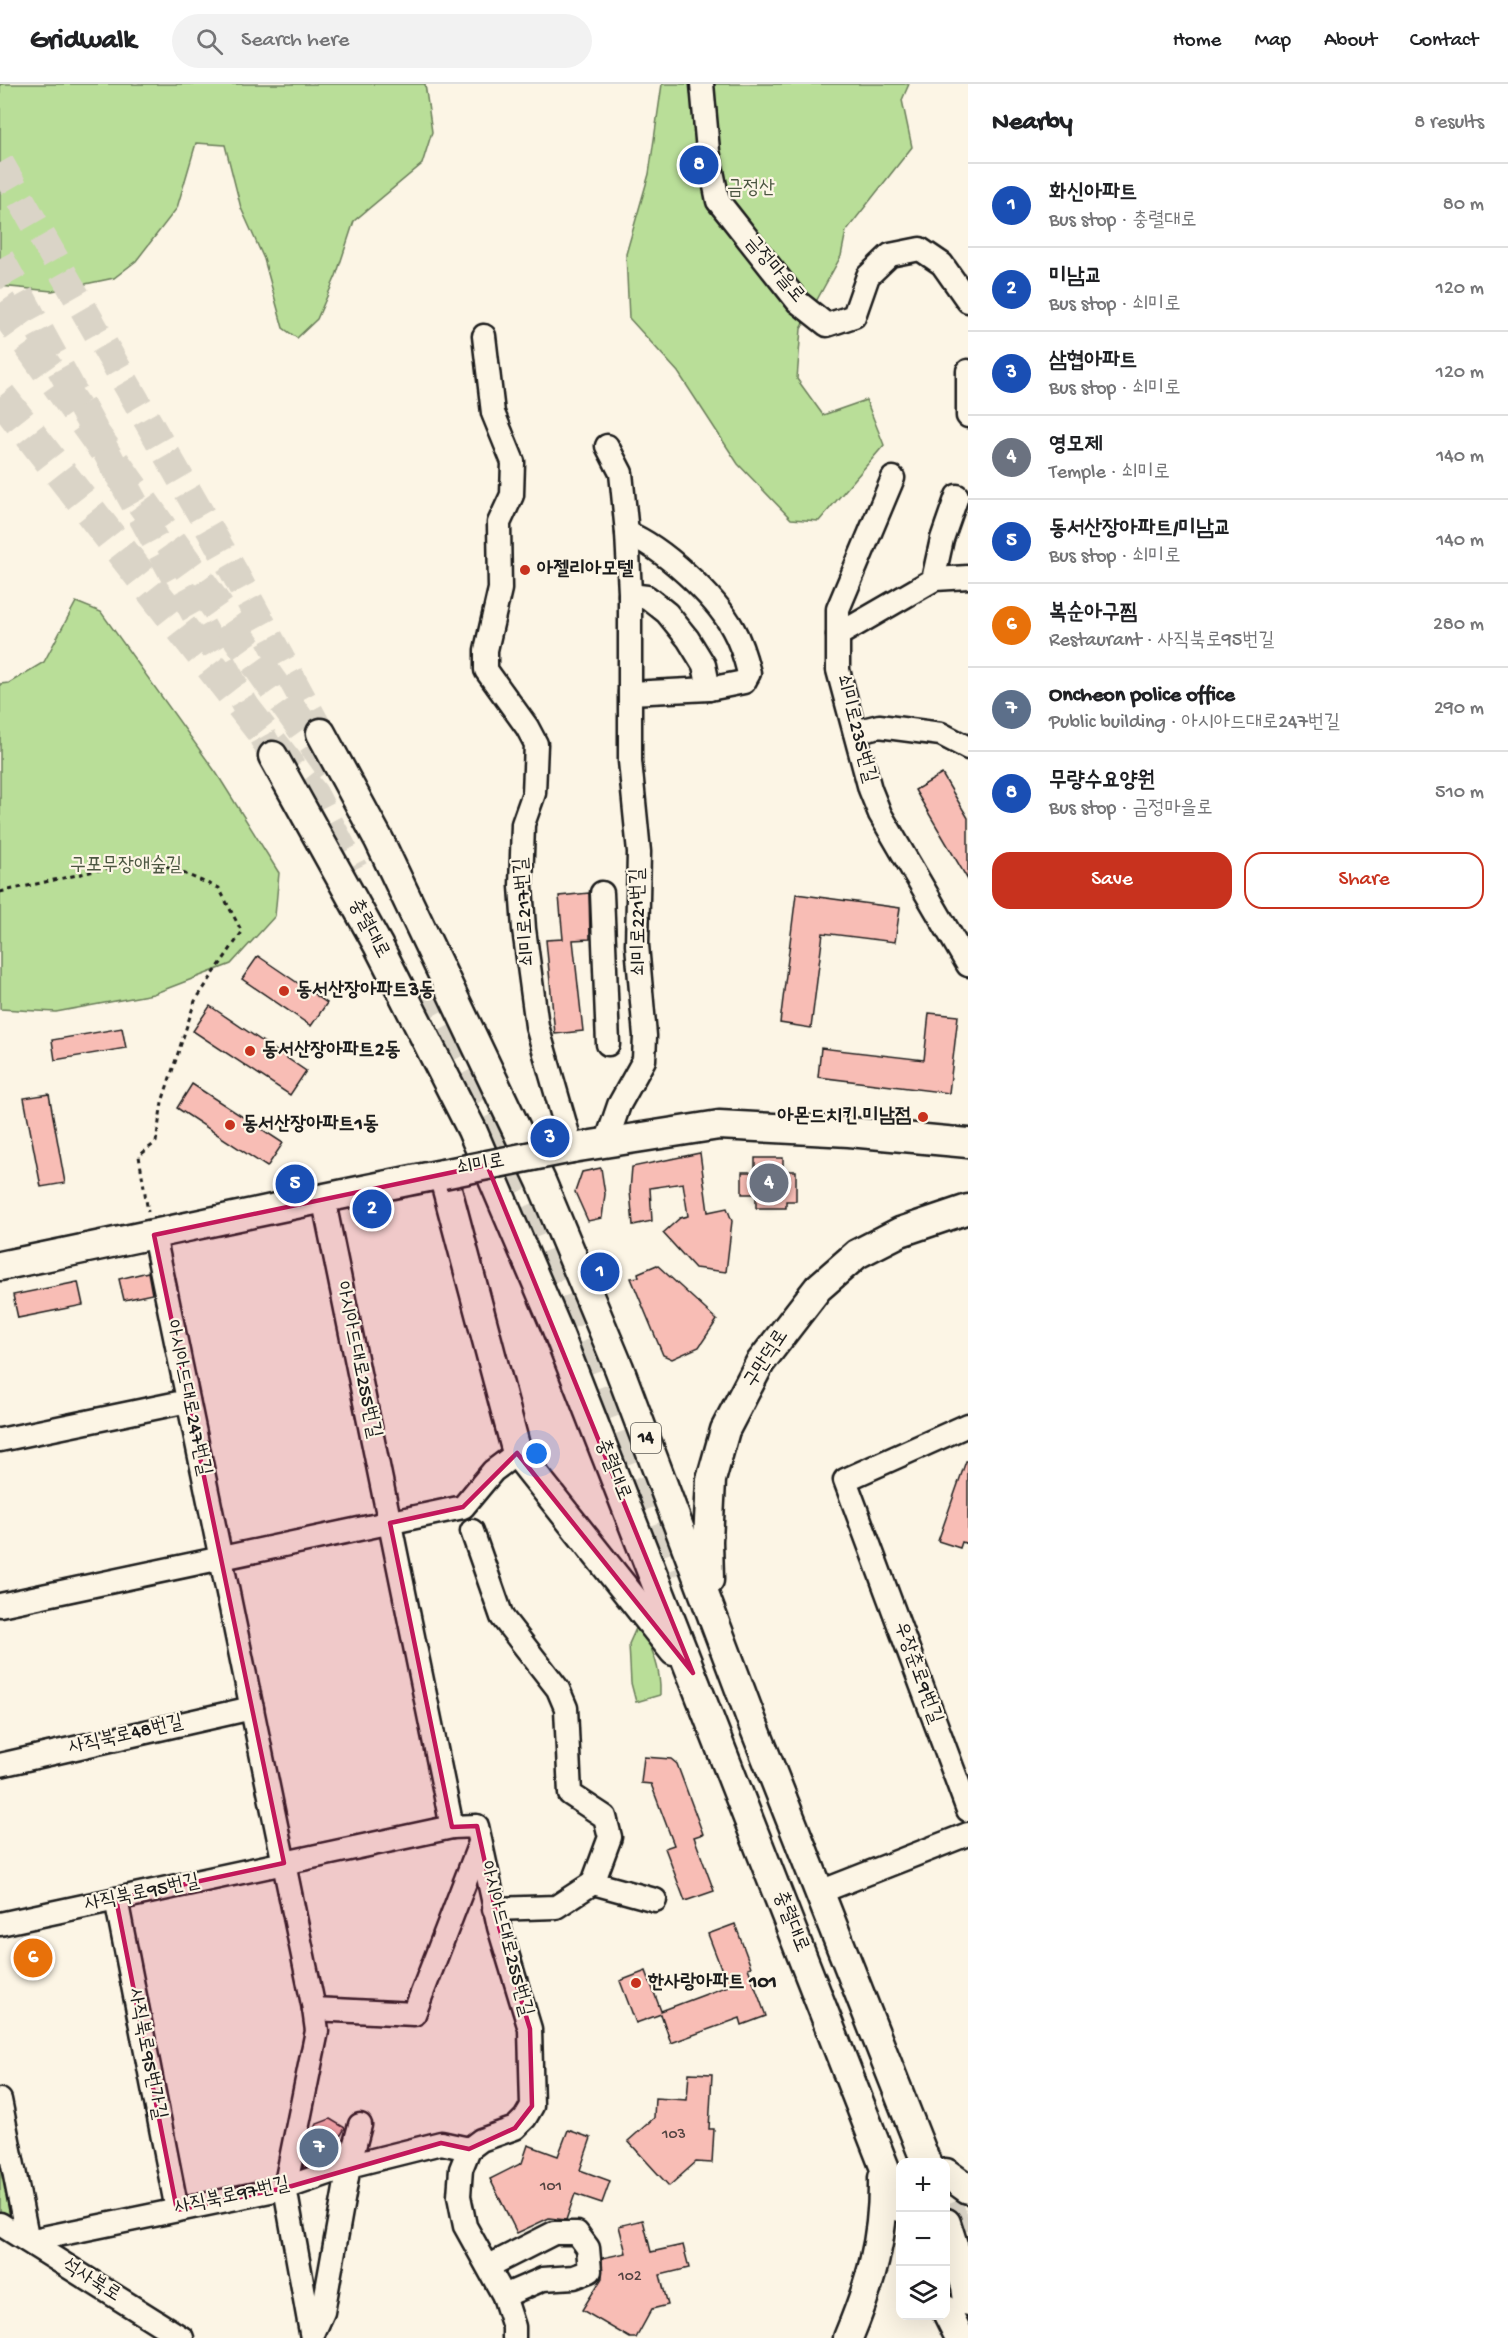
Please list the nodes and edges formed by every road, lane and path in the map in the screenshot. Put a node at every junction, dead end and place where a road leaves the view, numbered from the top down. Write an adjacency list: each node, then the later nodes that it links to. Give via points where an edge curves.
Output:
1 (702, 84): 2 (street, 금정마을로, via 708,151 718,201 798,302 827,325 854,316 868,276 890,255 920,249 942,264)
2 (964, 290)
3 (484, 336): 28 (street, 쇠미로217번길, via 494,413 513,462 512,495 499,523 500,590 486,650 486,670 536,744 534,793 523,824 524,929 537,1026)
4 (968, 372): 5 (street)
5 (968, 416)
6 (607, 446): 9 (street, 쇠미로221번길, via 621,473)
7 (893, 478): 13 (street, 쇠미로235번길, via 838,609)
8 (957, 496): 11 (street)
9 (627, 533): 12 (street, 쇠미로221번길); 14 (street, via 642,539 705,591 732,627 749,673 744,682)
10 (968, 577): 11 (street)
11 (933, 580): 13 (street)
12 (630, 595): 14 (street, via 647,597 667,614 704,665); 15 (street, 쇠미로221번길)
13 (838, 635): 16 (street, 쇠미로235번길, via 838,670)
14 (709, 689): 15 (street)
15 (630, 693): 22 (street, 쇠미로221번길, via 630,761 639,852)
16 (855, 732): 18 (street, via 879,726 941,734); 24 (street, 쇠미로235번길, via 880,814)
17 (321, 733): 42 (main road, 충렬대로 / 14, via 379,840 541,1180 619,1368)
18 (968, 748)
19 (273, 756): 43 (main road, 충렬대로, via 378,945 472,1130 556,1327)
20 (0, 892): 32 (path, via 149,859 219,888 242,932 195,1001 162,1102 156,1143 139,1156)
21 (602, 893): 23 (street)
22 (639, 950): 23 (street); 26 (street, 쇠미로221번길, via 644,1060 619,1105)
23 (605, 953): 25 (street)
24 (968, 965)
25 (608, 1044)
26 (606, 1143): 27 (main road, 쇠미로, via 719,1125); 28 (main road, 쇠미로)
27 (968, 1143)
28 (572, 1148): 29 (main road, 쇠미로, bridge)
29 (442, 1174): 30 (main road, 쇠미로); 37 (main road)
30 (323, 1197): 32 (main road, 쇠미로); 38 (street, 아시아드대로255번길)
31 (968, 1209): 42 (main road, 구만덕로, via 900,1232 857,1254 818,1288 760,1362 725,1430 711,1480)
32 (154, 1235): 33 (main road, 쇠미로); 34 (street, 아시아드대로247번길)
33 (0, 1266)
34 (188, 1401): 36 (street); 40 (street, 아시아드대로247번길)
35 (968, 1425): 46 (street, 우장춘로9번길, via 845,1480)
36 (0, 1440)
37 (517, 1453): 38 (street, via 493,1472 463,1507); 43 (main road)
38 (390, 1523): 40 (street); 47 (street, 아시아드대로255번길)
39 (472, 1531): 51 (street, via 502,1617 558,1689 566,1708 570,1794 605,1817 610,1838)
40 (221, 1560): 41 (street); 44 (street, 아시아드대로247번길)
41 (0, 1605)
42 (710, 1606): 52 (main road, 충렬대로 / 14)
43 (693, 1673): 62 (main road, 충렬대로)
44 (252, 1708): 45 (street, 사직북로48번길); 50 (street, 아시아드대로247번길)
45 (0, 1765)
46 (968, 1810)
47 (452, 1827): 49 (street, 아시아드대로255번길, via 477,1826); 50 (street)
48 (968, 1834): 52 (street)
49 (480, 1842): 55 (street, 아시아드대로255번길); 57 (street, via 414,2014)
50 (284, 1863): 53 (street, 사직북로95번길); 57 (street, 아시아드대로247번길)
51 (593, 1883): 54 (street); 55 (street, via 556,1907)
52 (820, 1892): 61 (main road, 충렬대로 / 14)
53 (116, 1899): 56 (street, 사직북로95번길); 68 (street, 사직북로95번가길)
54 (655, 1900)
55 (494, 1909): 60 (street, 아시아드대로255번길, via 530,2030 532,2106 515,2128 481,2140)
56 (0, 1924)
57 (314, 2009): 65 (street, 아시아드대로247번길, via 317,2031)
58 (0, 2100): 71 (street)
59 (360, 2126): 63 (street, 아시아드대로247번길)
60 (469, 2149): 63 (street, 사직북로97번길, via 441,2143); 72 (street, via 461,2169 459,2196 465,2226)
61 (929, 2158)
62 (883, 2164): 67 (main road, 충렬대로); 79 (main road, via 884,2210 872,2275)
63 (348, 2166): 65 (street, 사직북로97번길); 76 (street, 아시아드대로247번길, via 323,2312)
64 (950, 2177): 66 (main road)
65 (285, 2188): 68 (street, 사직북로97번길); 76 (street, 아시아드대로247번길)
66 (968, 2189)
67 (896, 2197)
68 (177, 2210): 71 (street, 사직북로97번길)
69 (0, 2224): 71 (street, 석사북로)
70 (950, 2238): 74 (main road)
71 (28, 2241): 77 (street, 석사북로)
72 (489, 2266): 73 (street); 73 (street, via 554,2233 577,2233 588,2248 590,2271 574,2277 543,2278)
73 (504, 2296): 78 (street)
74 (968, 2301)
75 (950, 2319): 80 (main road)
76 (312, 2337)
77 (182, 2338)
78 (514, 2338)
79 (848, 2338)
80 (960, 2338)

